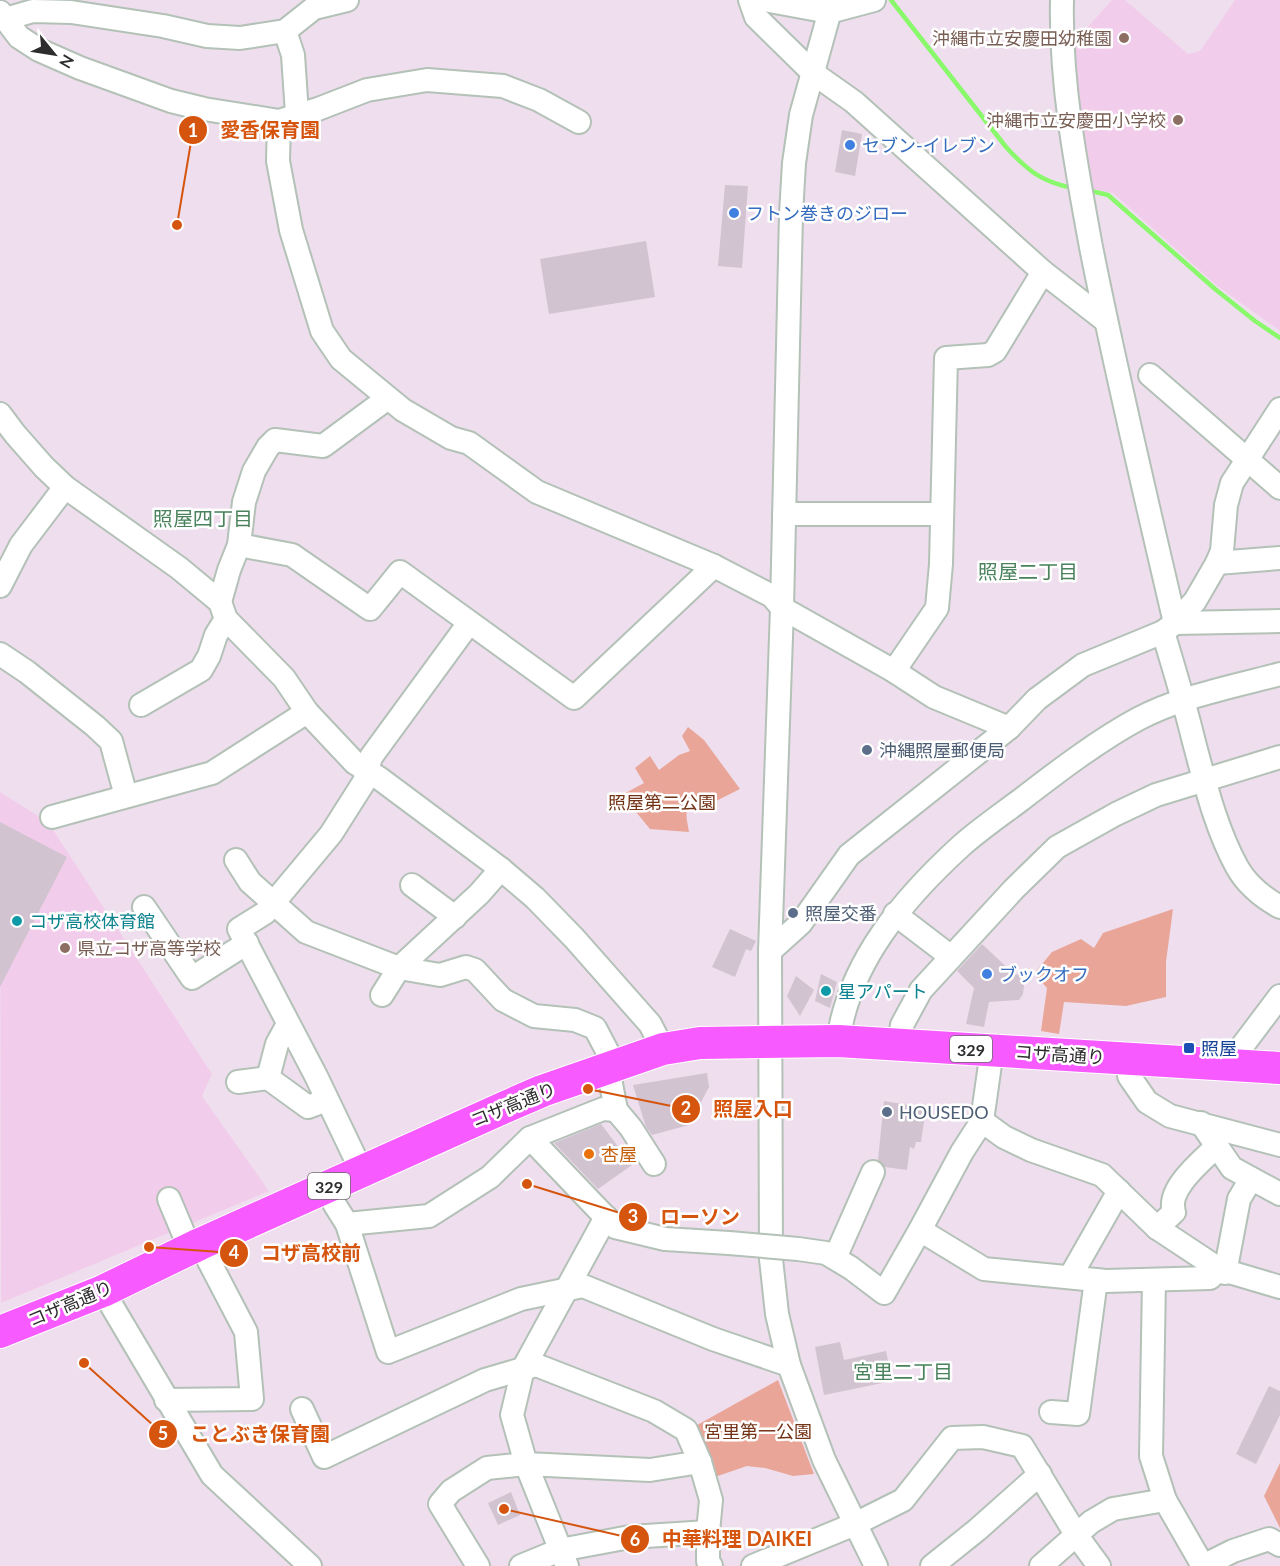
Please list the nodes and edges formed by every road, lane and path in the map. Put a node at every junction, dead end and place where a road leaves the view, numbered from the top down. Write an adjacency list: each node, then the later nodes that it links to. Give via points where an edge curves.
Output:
1 (347, 0): 6 (street)
2 (750, 0): 10 (street, via 756,17)
3 (764, 0): 7 (street)
4 (1062, 0): 14 (street, via 1061,38 1077,172)
5 (865, 2): 7 (street)
6 (315, 4): 9 (street)
7 (831, 6): 10 (street)
8 (2, 15): 9 (street, via 71,12 207,36 240,38); 11 (street, via 29,44 171,101 204,109)
9 (285, 31): 11 (street, via 293,55)
10 (813, 73): 13 (street, via 854,102); 22 (street, via 801,115 794,173)
11 (288, 118): 12 (street, via 368,90 427,80 504,86); 16 (street, via 278,161 291,230 322,331 341,359)
12 (579, 122)
13 (1043, 272): 14 (street); 23 (street, via 995,351 946,358)
14 (1106, 321): 33 (street)
15 (1150, 375): 19 (street)
16 (388, 398): 24 (street, via 323,446 275,440 254,471 244,502); 27 (street, via 451,438 469,443 537,492)
17 (1280, 410): 19 (street)
18 (0, 414): 20 (street, via 36,459)
19 (1246, 460): 21 (street); 26 (street, via 1232,483)
20 (65, 487): 28 (street, via 21,545); 30 (street, via 179,568)
21 (1280, 488)
22 (784, 514): 23 (street); 29 (street)
23 (942, 514): 35 (street, via 937,608)
24 (239, 545): 30 (street, via 229,570); 32 (street, via 292,555 370,609 400,572)
25 (1280, 558): 26 (street)
26 (1217, 563): 33 (street, via 1195,601)
27 (714, 566): 29 (street, via 772,596); 32 (street, via 574,698)
28 (0, 586)
29 (782, 608): 35 (street); 55 (street)
30 (223, 611): 38 (street, via 201,670); 39 (street, via 285,678)
31 (1280, 621): 33 (street)
32 (469, 623): 42 (street, via 371,757)
33 (1169, 627): 37 (street); 40 (street, via 1083,665 1037,699)
34 (0, 654): 44 (street, via 111,741)
35 (894, 671): 40 (street, via 934,697)
36 (1280, 674): 37 (street)
37 (1183, 700): 43 (street); 52 (street, via 1138,719 1056,772 962,845)
38 (141, 705)
39 (307, 711): 42 (street); 44 (street, via 212,773)
40 (1009, 728): 55 (street, via 849,855 801,923)
41 (1280, 758): 43 (street)
42 (367, 771): 47 (street); 49 (street, via 356,797 331,834)
43 (1204, 779): 51 (street, via 1237,867 1249,885); 56 (street, via 1156,795 1057,847)
44 (126, 796): 45 (street)
45 (52, 817)
46 (236, 860): 49 (street, via 250,882)
47 (501, 868): 53 (street); 64 (street, via 574,938 650,1024)
48 (412, 885): 53 (street)
49 (274, 902): 54 (street, via 265,913 239,928); 57 (street, via 306,932)
50 (144, 907): 54 (street, via 192,978)
51 (1280, 907)
52 (896, 914): 56 (street); 61 (street, via 868,955 850,992)
53 (455, 916): 57 (street)
54 (247, 943): 60 (street)
55 (770, 951): 62 (street)
56 (950, 956): 63 (street, via 921,990 902,1025)
57 (399, 968): 58 (street); 68 (street, via 440,975 466,967 476,970 503,1000 534,1016 575,1020 596,1028)
58 (382, 995)
59 (1280, 996): 67 (street, via 1240,1048)
60 (288, 1024): 70 (street, via 277,1044); 72 (street)
61 (838, 1041): 62 (highway, コザ高通り / 329); 63 (highway, コザ高通り / 329)
62 (770, 1042): 64 (highway, コザ高通り / 329); 101 (street, via 771,1259 777,1314)
63 (899, 1045): 65 (highway, コザ高通り / 329)
64 (663, 1048): 68 (highway, コザ高通り / 329)
65 (992, 1050): 66 (highway, コザ高通り / 329); 74 (street)
66 (1130, 1059): 67 (highway, コザ高通り / 329); 75 (street, via 1129,1076 1147,1102 1170,1116)
67 (1238, 1065): 69 (highway, コザ高通り / 329)
68 (612, 1067): 73 (street); 80 (highway, コザ高通り / 329, via 542,1091)
69 (1280, 1068)
70 (268, 1078): 71 (street); 72 (street, via 308,1107)
71 (238, 1082)
72 (327, 1100): 80 (street)
73 (616, 1110): 76 (street, via 603,1109); 79 (street)
74 (982, 1121): 84 (street, via 1031,1150 1102,1175); 90 (street)
75 (1201, 1123): 77 (street); 78 (street)
76 (530, 1138): 87 (street); 88 (street, via 490,1177 429,1216)
77 (1280, 1144)
78 (1217, 1146): 82 (street, via 1232,1168); 89 (street, via 1179,1187 1172,1206 1174,1212)
79 (654, 1164)
80 (361, 1170): 83 (highway, コザ高通り / 329)
81 (873, 1172): 92 (street)
82 (1251, 1179): 85 (street); 93 (street, via 1239,1199)
83 (327, 1187): 88 (street); 91 (highway, コザ高通り / 329)
84 (1119, 1191): 89 (street); 94 (street)
85 (1280, 1194)
86 (168, 1199): 91 (street)
87 (606, 1217): 92 (street, bridge, via 615,1227 665,1239 798,1249); 98 (street)
88 (347, 1224): 98 (street, via 388,1352 521,1299)
89 (1157, 1228): 93 (street)
90 (920, 1230): 92 (street, via 884,1293); 94 (street, via 984,1269)
91 (195, 1246): 99 (highway, コザ高通り / 329); 103 (street, via 246,1332 252,1399)
92 (835, 1258)
93 (1222, 1271): 96 (street, via 1210,1278); 97 (street)
94 (1070, 1277): 95 (street)
95 (1096, 1280): 96 (street); 105 (street, via 1078,1414)
96 (1154, 1281): 109 (street, via 1151,1456)
97 (1280, 1287)
98 (566, 1290): 101 (street, via 584,1286 713,1339); 102 (street)
99 (103, 1291): 100 (highway, コザ高通り / 329); 103 (street)
100 (0, 1332)
101 (789, 1365): 110 (street, via 824,1460)
102 (523, 1369): 104 (street, via 485,1380 324,1456); 106 (street, via 536,1365 654,1412 686,1430); 107 (street, via 512,1415)
103 (166, 1400): 115 (street, via 212,1476)
104 (302, 1409)
105 (1052, 1412)
106 (700, 1462): 107 (street, via 650,1470); 111 (street, via 711,1500)
107 (526, 1464): 114 (street); 116 (street, via 487,1468 451,1491 440,1504)
108 (1040, 1474): 110 (street, via 1022,1446 983,1437 952,1438 903,1500); 112 (street); 121 (street)
109 (1166, 1500): 112 (street, via 1113,1509); 124 (street)
110 (855, 1524): 119 (street); 120 (street)
111 (708, 1532): 114 (street, via 630,1537); 118 (street)
112 (1077, 1536): 122 (street); 123 (street)
113 (1280, 1545): 124 (street, via 1269,1539)
114 (563, 1558): 117 (street)
115 (310, 1566)
116 (478, 1566)
117 (521, 1566)
118 (711, 1566)
119 (753, 1566)
120 (876, 1566)
121 (932, 1566)
122 (1041, 1566)
123 (1099, 1566)
124 (1203, 1566)

